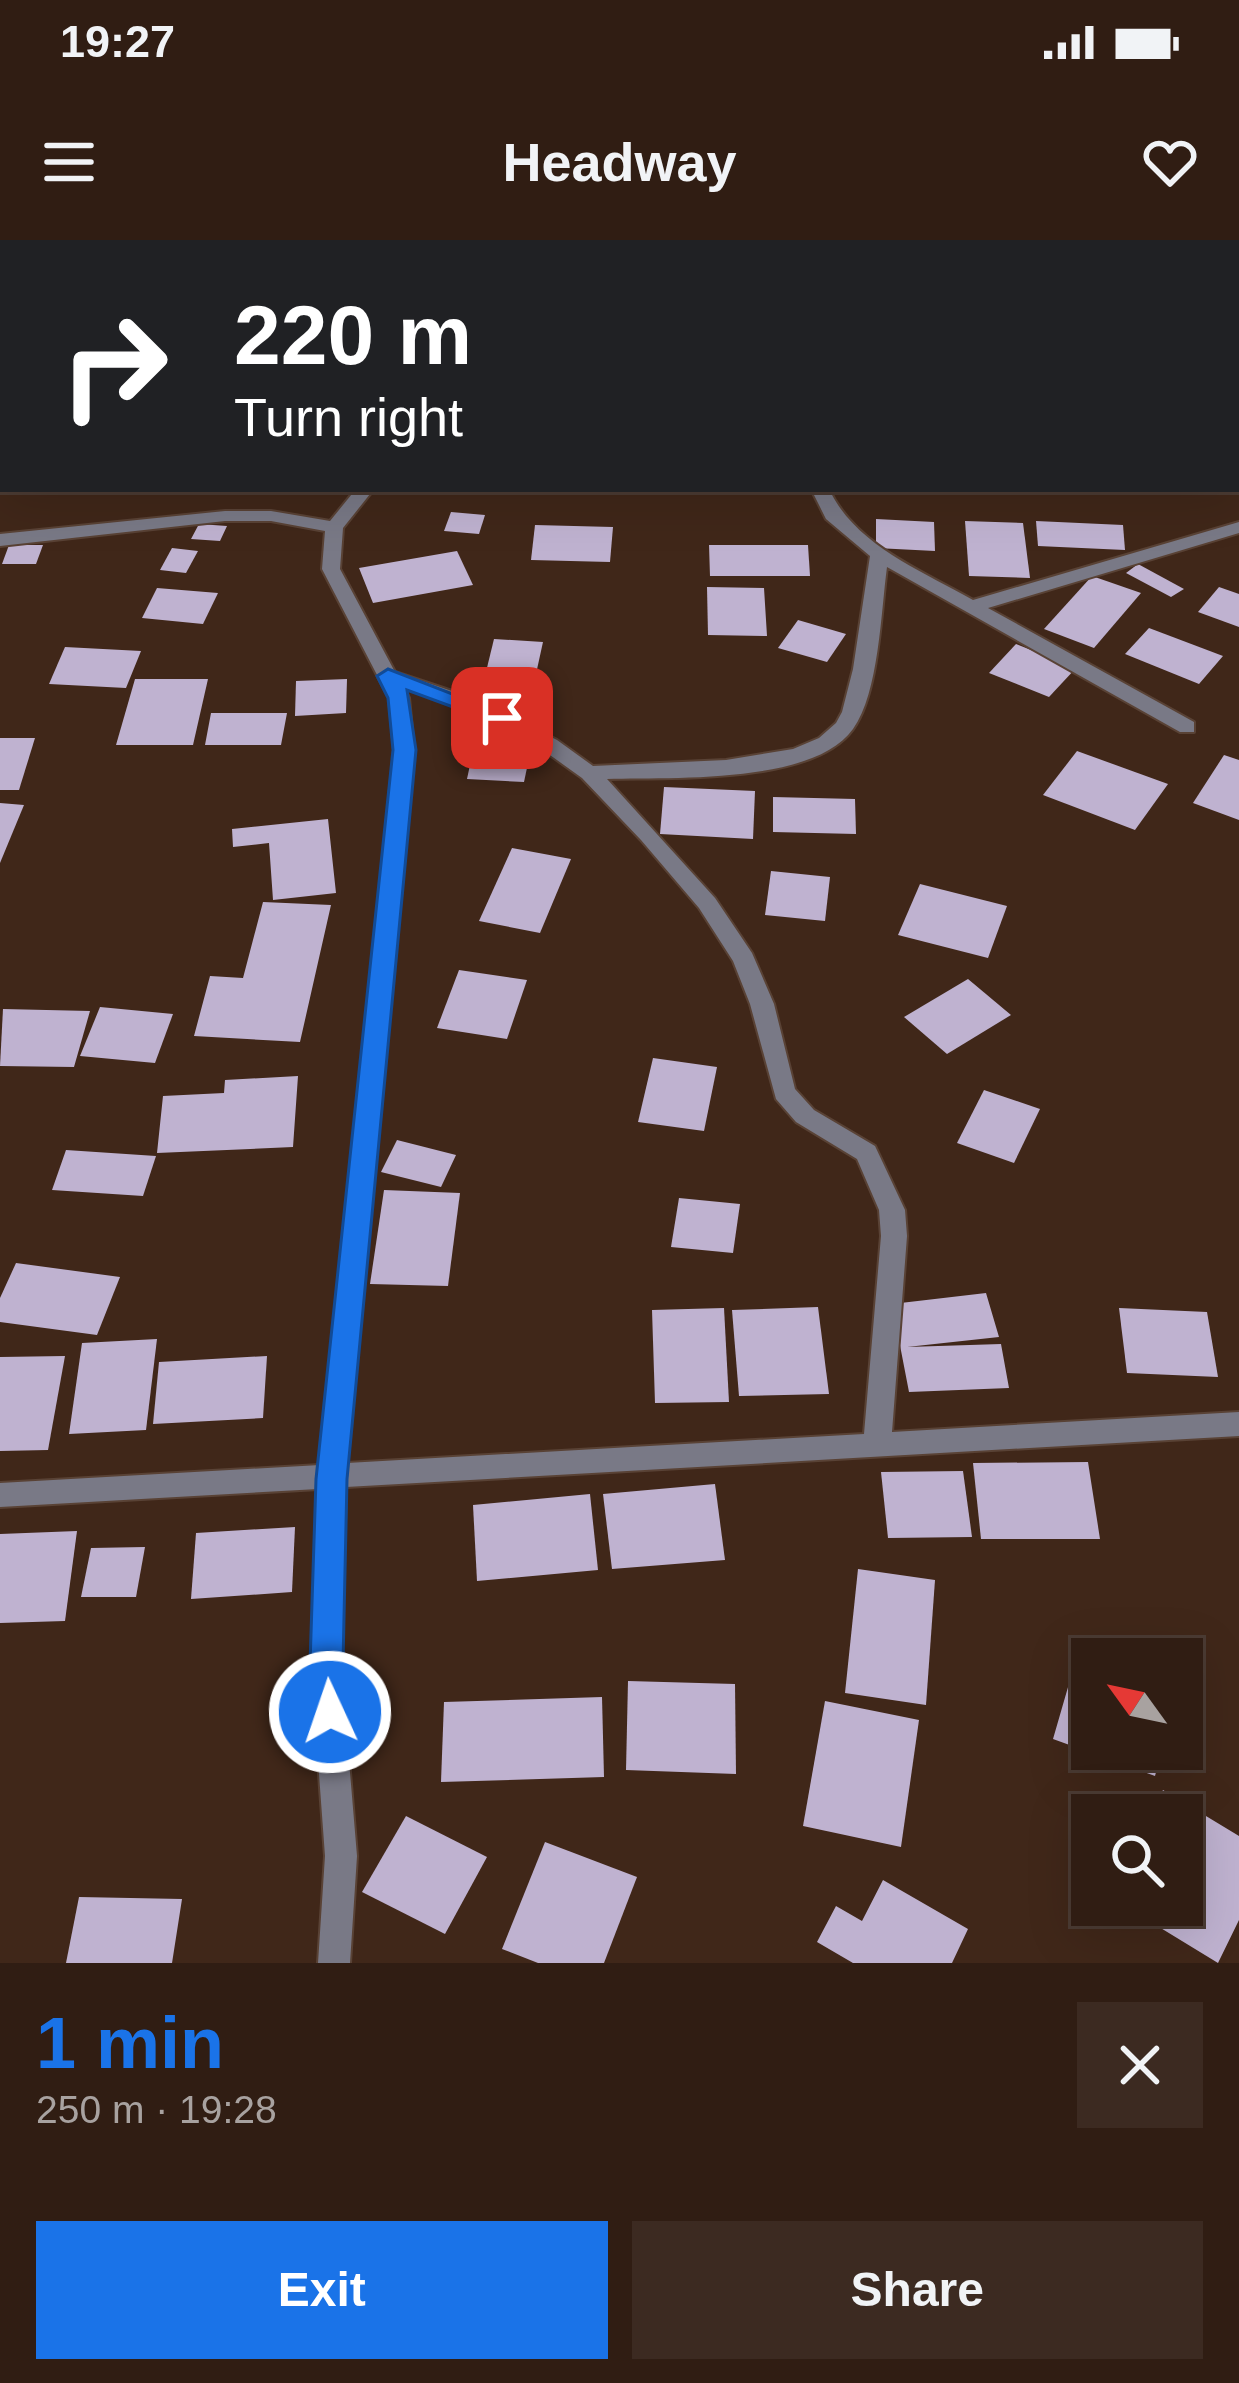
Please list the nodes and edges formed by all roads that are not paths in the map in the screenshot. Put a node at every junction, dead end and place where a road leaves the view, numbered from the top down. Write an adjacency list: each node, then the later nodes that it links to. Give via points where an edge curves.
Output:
1 (363, 492): 3 (street)
2 (821, 492): 6 (street, via 832,515)
3 (334, 527): 5 (street, via 225,516); 8 (street, via 331,569)
4 (1239, 527): 7 (street)
5 (0, 540)
6 (879, 555): 7 (street); 10 (street, via 855,699 831,742 766,761)
7 (973, 606): 9 (street)
8 (388, 676): 10 (street, via 502,718); 13 (street, via 399,698 404,750)
9 (1187, 727)
10 (589, 773): 12 (street, via 707,903 744,959 784,1094 866,1153 880,1177 894,1236)
11 (1239, 1424): 12 (street)
12 (877, 1447): 13 (street)
13 (332, 1479): 14 (street); 15 (street, via 326,1665 341,1856)
14 (0, 1495)
15 (334, 1963)

